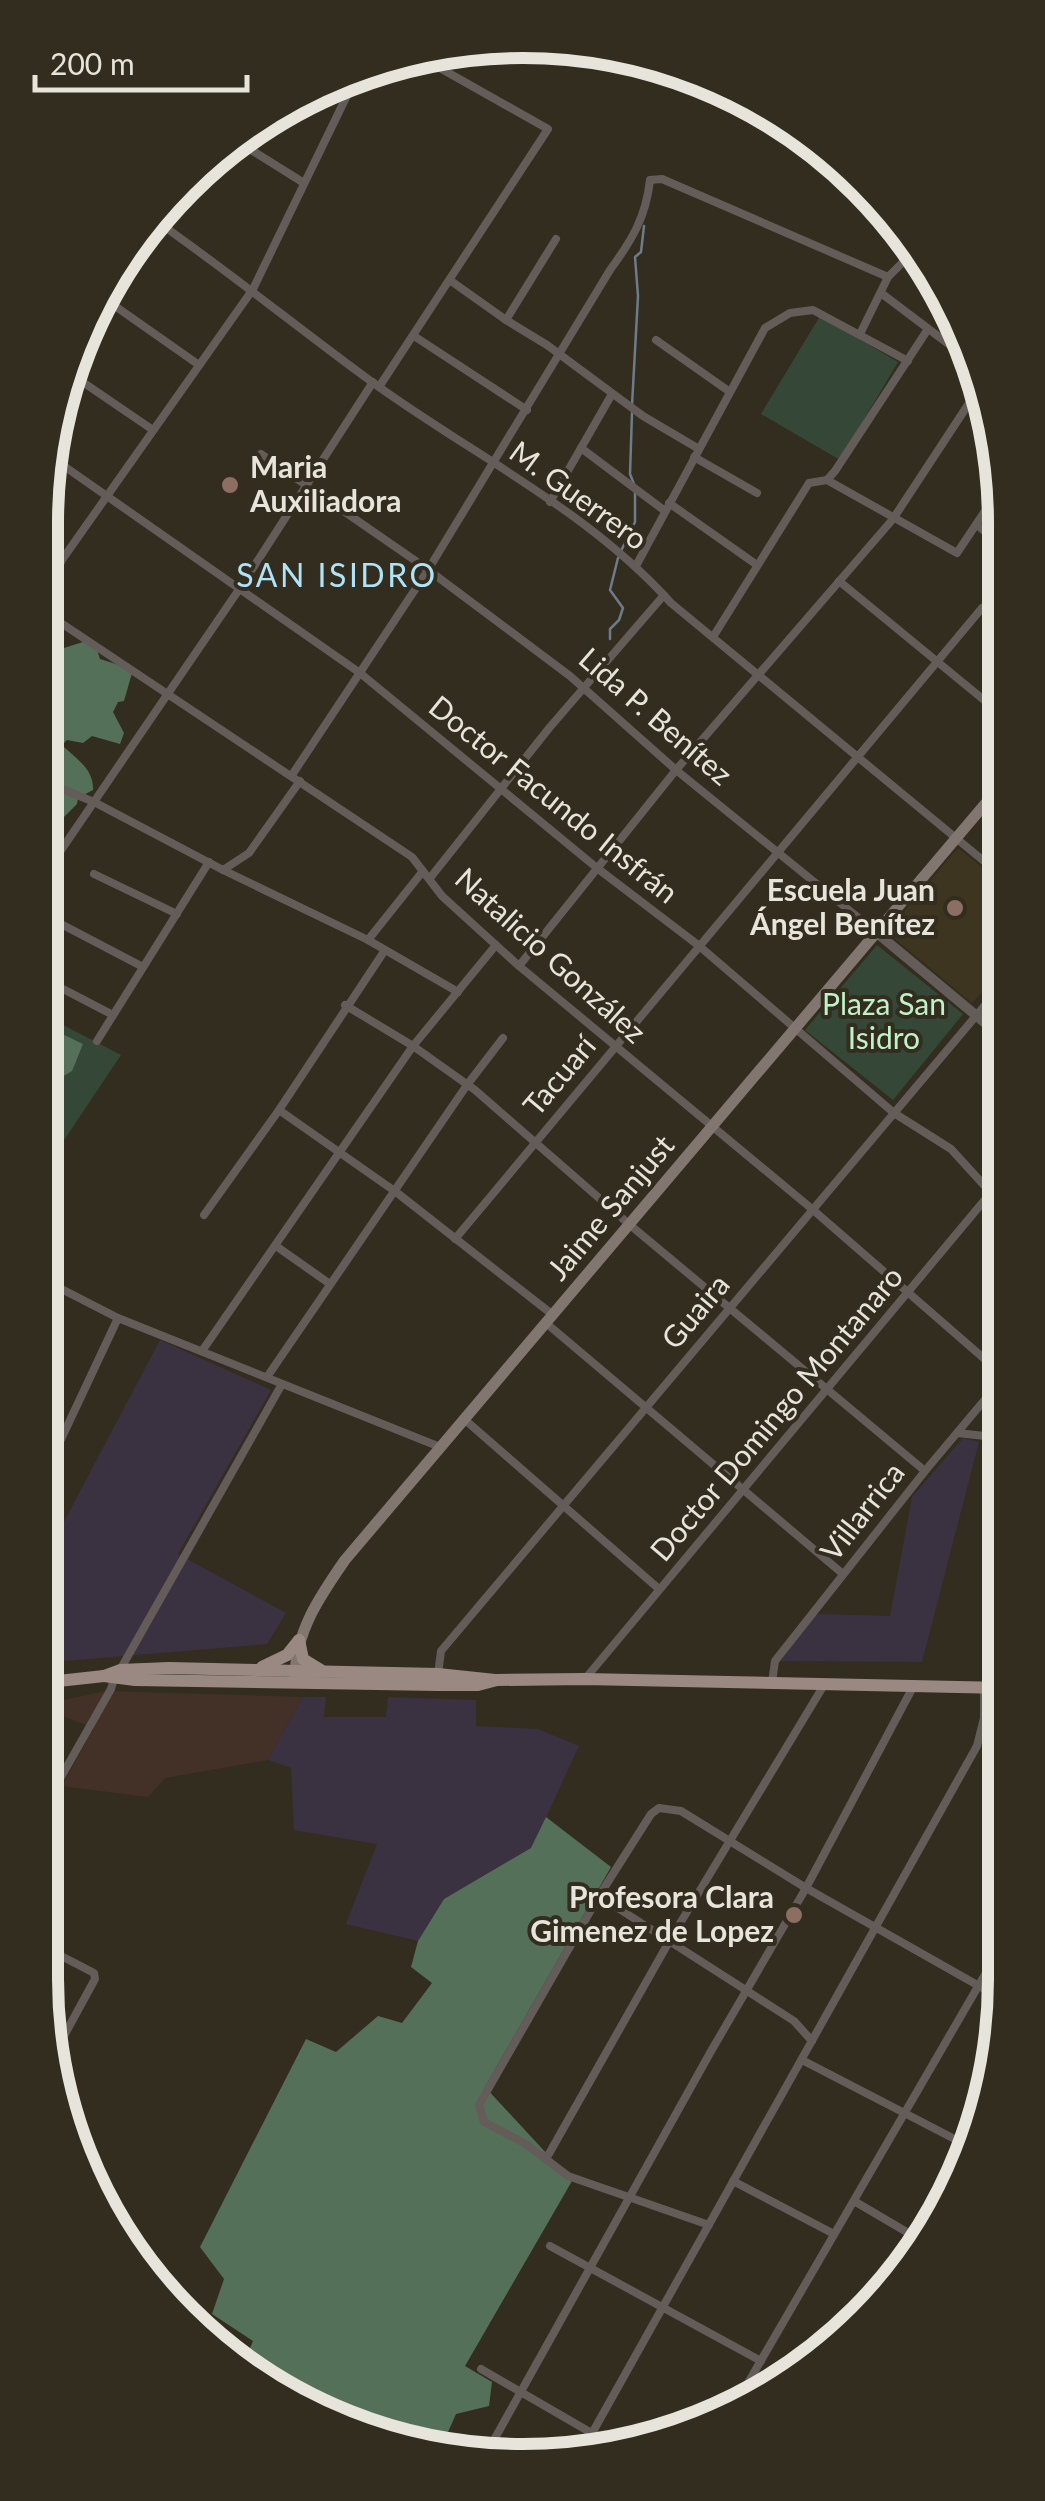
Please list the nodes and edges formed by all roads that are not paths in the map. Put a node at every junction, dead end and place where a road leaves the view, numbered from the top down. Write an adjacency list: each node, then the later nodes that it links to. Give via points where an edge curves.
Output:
1 (435, 65): 9 (street, via 548,129)
2 (349, 91): 4 (street)
3 (248, 148): 4 (street)
4 (304, 184): 10 (street)
5 (164, 227): 10 (street, M. Guerrero)
6 (556, 239): 13 (street)
7 (906, 259): 8 (street)
8 (888, 277): 11 (street); 19 (street, via 662,179 650,180 636,235)
9 (450, 282): 13 (street); 16 (street)
10 (252, 289): 21 (street); 23 (street, M. Guerrero)
11 (881, 293): 14 (street); 15 (street)
12 (112, 304): 21 (street)
13 (506, 320): 19 (street)
14 (928, 329): 18 (street); 20 (street)
15 (860, 334): 20 (street); 24 (street, via 813,310 776,318)
16 (414, 336): 23 (street); 27 (street)
17 (656, 340): 24 (street)
18 (953, 348)
19 (559, 354): 25 (street); 27 (street)
20 (908, 361): 34 (street)
21 (199, 365): 28 (street)
22 (80, 380): 28 (street)
23 (376, 385): 32 (street, M. Guerrero); 35 (street)
24 (730, 392): 30 (street)
25 (612, 394): 29 (street); 30 (street)
26 (971, 400): 41 (street)
27 (527, 410): 32 (street)
28 (153, 430): 37 (street)
29 (581, 448): 38 (street); 39 (street)
30 (696, 453): 36 (street); 39 (street)
31 (261, 454): 35 (street, Lida P. Benítez)
32 (495, 463): 38 (street, M. Guerrero); 48 (street)
33 (61, 464): 37 (street, Doctor Facundo Insfrán)
34 (827, 480): 41 (street); 47 (street, via 809,483)
35 (308, 486): 48 (street, Lida P. Benítez); 50 (street)
36 (757, 494)
37 (106, 497): 44 (street); 50 (street, Doctor Facundo Insfrán)
38 (550, 502): 45 (street, M. Guerrero)
39 (667, 507): 45 (street); 47 (street)
40 (988, 508): 42 (street)
41 (894, 518): 42 (street, via 957,554); 49 (street)
42 (977, 525): 43 (street)
43 (988, 534)
44 (60, 562): 46 (street)
45 (636, 564): 51 (street, M. Guerrero)
46 (58, 565)
47 (758, 565): 54 (street)
48 (428, 570): 56 (street); 58 (street, Lida P. Benítez)
49 (840, 581): 55 (street); 57 (street)
50 (240, 588): 56 (street, Doctor Facundo Insfrán); 59 (street)
51 (664, 596): 54 (street, M. Guerrero); 58 (street)
52 (982, 608): 55 (street, Tacuarí)
53 (58, 622): 59 (street, Natalicio González)
54 (713, 636): 57 (street, M. Guerrero)
55 (938, 662): 60 (street); 61 (street, Tacuarí)
56 (360, 673): 63 (street); 65 (street, Doctor Facundo Insfrán)
57 (760, 674): 61 (street, M. Guerrero); 62 (street)
58 (584, 688): 62 (street, Lida P. Benítez); 65 (street)
59 (168, 693): 63 (street, Natalicio González); 67 (street)
60 (988, 703)
61 (856, 755): 68 (street, M. Guerrero); 69 (street, Tacuarí)
62 (676, 770): 69 (street, Lida P. Benítez); 73 (street)
63 (296, 778): 74 (street, via 248,853); 76 (street, Natalicio González)
64 (58, 787): 67 (street)
65 (504, 788): 73 (street, Doctor Facundo Insfrán); 76 (street)
66 (988, 801): 68 (main road, Jaime Sanjust)
67 (94, 802): 70 (street); 71 (street)
68 (956, 839): 72 (street, M. Guerrero); 79 (main road, Jaime Sanjust)
69 (778, 853): 79 (street, Lida P. Benítez); 81 (street, Tacuarí)
70 (58, 855)
71 (210, 862): 74 (street); 77 (street)
72 (988, 865)
73 (597, 868): 81 (street, Doctor Facundo Insfrán); 84 (street)
74 (223, 870): 80 (street)
75 (94, 874): 77 (street)
76 (427, 874): 80 (street); 82 (street, Natalicio González)
77 (177, 914): 85 (street)
78 (58, 923): 85 (street)
79 (878, 933): 91 (street, Lida P. Benítez); 93 (main road, Jaime Sanjust)
80 (368, 940): 83 (street)
81 (698, 944): 93 (street, Doctor Facundo Insfrán); 96 (street, Tacuarí)
82 (496, 945): 84 (street, Natalicio González); 87 (street)
83 (384, 950): 87 (street); 89 (street)
84 (519, 966): 96 (street, Natalicio González)
85 (143, 968): 90 (street)
86 (58, 986): 90 (street)
87 (458, 992): 97 (street)
88 (988, 1001): 91 (street, Guaira)
89 (346, 1005): 97 (street); 99 (street)
90 (113, 1014): 95 (street)
91 (976, 1015): 92 (street, Lida P. Benítez); 100 (street, Guaira)
92 (988, 1025)
93 (796, 1029): 100 (street, Doctor Facundo Insfrán); 101 (main road, Jaime Sanjust)
94 (503, 1038): 98 (street)
95 (96, 1041)
96 (615, 1045): 101 (street, Natalicio González); 102 (street, Tacuarí)
97 (413, 1046): 98 (street); 103 (street)
98 (467, 1085): 102 (street); 105 (street)
99 (279, 1110): 103 (street); 108 (street)
100 (894, 1112): 104 (street, Doctor Facundo Insfrán, via 951,1149); 107 (street, Guaira)
101 (713, 1127): 107 (street, Natalicio González); 109 (main road, Jaime Sanjust)
102 (534, 1143): 109 (street); 110 (street, Tacuarí)
103 (342, 1153): 105 (street); 111 (street)
104 (988, 1191)
105 (396, 1192): 110 (street); 112 (street)
106 (988, 1195): 114 (street, Doctor Domingo Montanaro)
107 (812, 1209): 114 (street, Natalicio González); 115 (street, Guaira)
108 (204, 1215)
109 (630, 1225): 115 (street); 117 (main road, Jaime Sanjust)
110 (455, 1238): 117 (street)
111 (276, 1246): 112 (street); 118 (street)
112 (330, 1284): 120 (street)
113 (58, 1288): 116 (street)
114 (907, 1293): 119 (street, Natalicio González); 122 (street, Doctor Domingo Montanaro)
115 (728, 1308): 122 (street); 124 (street, Guaira)
116 (118, 1318): 118 (street); 128 (street)
117 (550, 1319): 124 (street); 125 (main road, Jaime Sanjust)
118 (202, 1352): 120 (street)
119 (988, 1363)
120 (267, 1377): 121 (street)
121 (282, 1384): 129 (street); 139 (street)
122 (826, 1389): 130 (street); 131 (street, Doctor Domingo Montanaro)
123 (988, 1394): 126 (street, Villarrica)
124 (646, 1406): 131 (street); 132 (street, Guaira)
125 (464, 1419): 129 (main road, Jaime Sanjust); 132 (street)
126 (957, 1432): 127 (street); 130 (street, Villarrica)
127 (988, 1436)
128 (58, 1446)
129 (440, 1447): 135 (main road, Jaime Sanjust, via 327,1586)
130 (925, 1471): 133 (street, Villarrica)
131 (742, 1490): 133 (street); 134 (street, Doctor Domingo Montanaro)
132 (562, 1506): 134 (street); 138 (street, Guaira, via 441,1651)
133 (843, 1574): 144 (street, Villarrica, via 775,1661)
134 (660, 1589): 141 (street, Doctor Domingo Montanaro)
135 (299, 1640): 136 (main road, via 287,1656); 137 (main road, via 303,1660); 140 (main road, Jaime Sanjust)
136 (246, 1669): 139 (main road); 140 (main road)
137 (328, 1672): 138 (main road); 140 (main road)
138 (438, 1674): 142 (main road)
139 (112, 1675): 140 (main road); 143 (main road); 149 (street, via 111,1689)
140 (295, 1676): 142 (main road, via 465,1685)
141 (585, 1679): 142 (main road); 144 (main road)
142 (497, 1680)
143 (58, 1682)
144 (772, 1682): 145 (main road)
145 (825, 1684): 146 (main road); 150 (street)
146 (914, 1685): 147 (main road); 151 (street)
147 (984, 1688): 148 (main road); 153 (street, via 977,1746)
148 (988, 1688)
149 (58, 1782)
150 (730, 1839): 151 (street); 152 (street, via 682,1811 660,1808); 154 (street)
151 (806, 1888): 153 (street); 158 (street)
152 (599, 1896): 154 (street); 165 (street, via 479,2105 484,2122)
153 (877, 1928): 157 (street); 161 (street)
154 (670, 1940): 158 (street); 165 (street)
155 (58, 1954): 160 (street, via 95,1979)
156 (988, 1969): 157 (street)
157 (978, 1986): 159 (street); 163 (street)
158 (746, 1989): 161 (street); 167 (street)
159 (988, 1991)
160 (61, 2041)
161 (812, 2041): 162 (street)
162 (802, 2060): 163 (street); 166 (street)
163 (905, 2112): 164 (street); 168 (street)
164 (958, 2141)
165 (546, 2159): 167 (street, via 568,2176)
166 (734, 2181): 169 (street); 170 (street)
167 (629, 2199): 169 (street); 173 (street)
168 (854, 2201): 170 (street); 171 (street)
169 (709, 2225): 174 (street)
170 (834, 2234): 175 (street)
171 (910, 2236)
172 (550, 2246): 173 (street)
173 (592, 2269): 174 (street); 178 (street)
174 (662, 2308): 175 (street); 179 (street)
175 (761, 2361): 177 (street)
176 (480, 2369): 178 (street)
177 (747, 2385)
178 (520, 2392): 179 (street); 182 (street)
179 (592, 2433): 180 (street); 181 (street)
180 (599, 2437)
181 (589, 2439)
182 (492, 2443)

